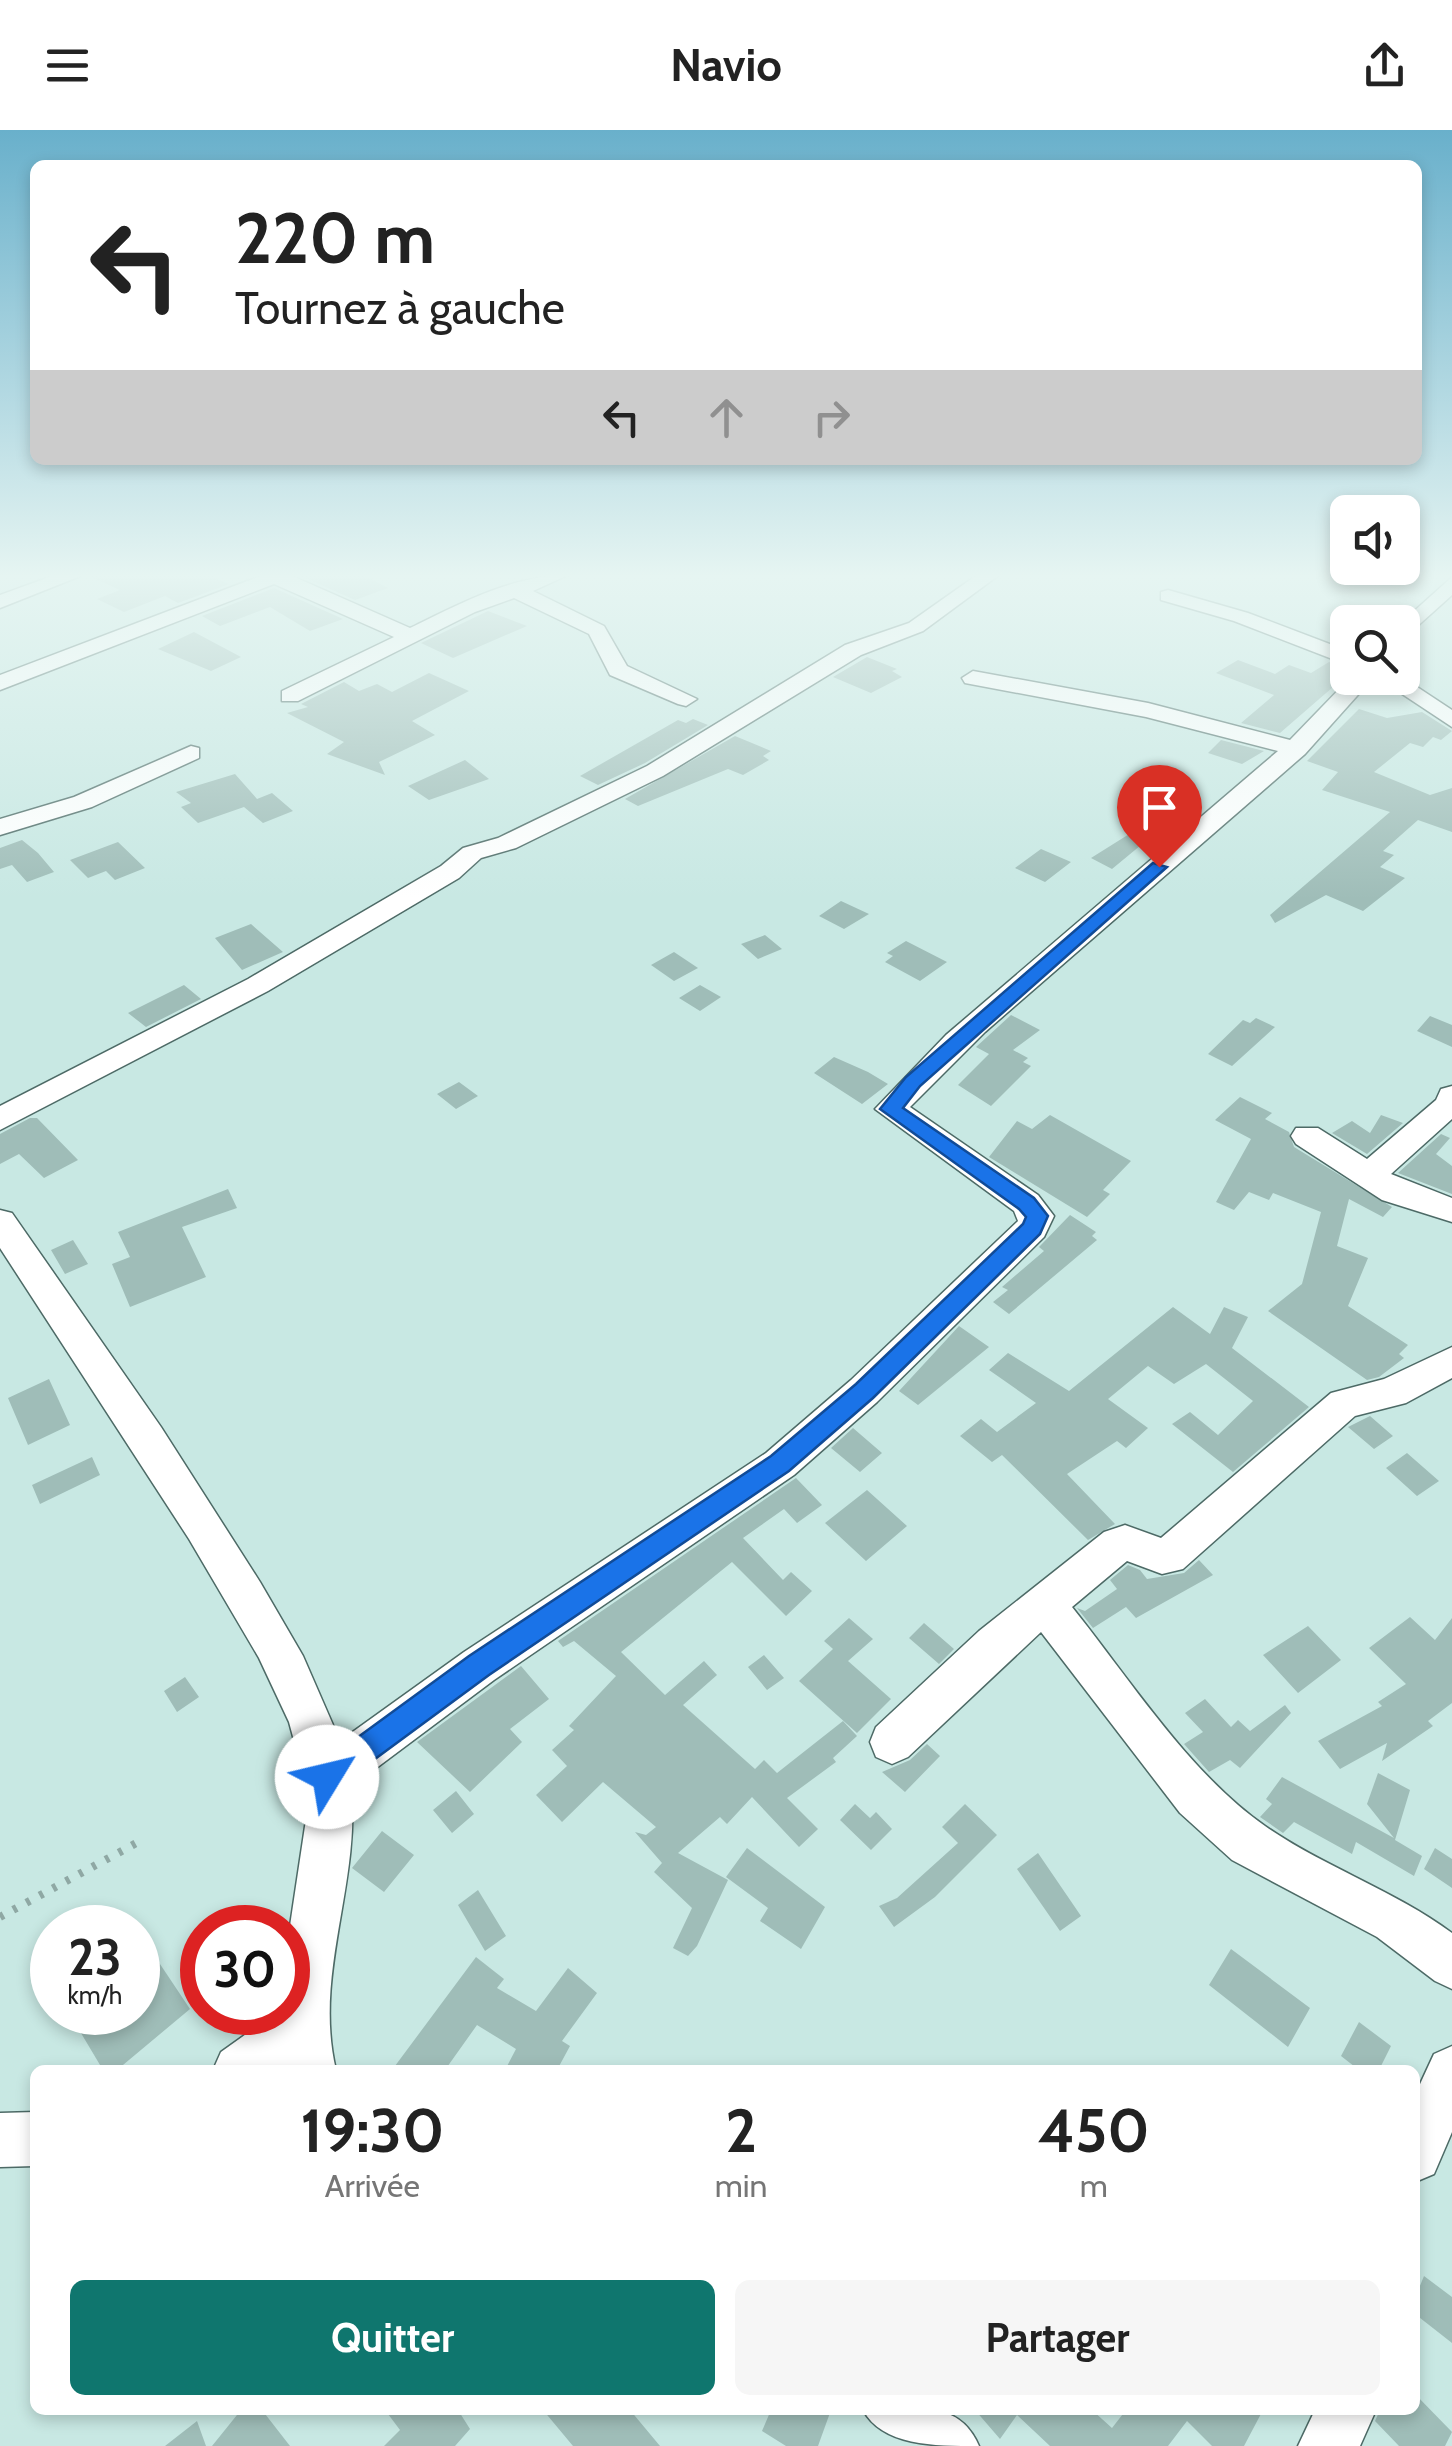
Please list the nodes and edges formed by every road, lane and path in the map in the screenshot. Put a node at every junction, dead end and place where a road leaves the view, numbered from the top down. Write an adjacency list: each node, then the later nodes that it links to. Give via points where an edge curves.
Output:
1 (316, 683): 8 (street)
2 (649, 683): 10 (street)
3 (799, 683): 16 (street, via 655,771 472,853 258,984)
4 (1002, 683): 12 (street, via 1148,710)
5 (1452, 683): 9 (street)
6 (1346, 695): 12 (street)
7 (1415, 695): 9 (street)
8 (290, 696)
9 (1420, 698): 11 (street)
10 (686, 699)
11 (1452, 720)
12 (1297, 749): 24 (street, via 990,1013 890,1109 1026,1204 1037,1216 1032,1228 780,1464)
13 (192, 753): 14 (street, via 83,802)
14 (0, 827)
15 (1452, 1096): 18 (street)
16 (0, 1118)
17 (1307, 1136): 18 (street)
18 (1367, 1177): 19 (street)
19 (1452, 1210)
20 (0, 1222): 24 (street, via 178,1483 245,1594 312,1724)
21 (1452, 1360): 22 (street, via 1394,1392 1344,1404 1169,1556 1118,1544)
22 (1044, 1604): 23 (street); 27 (street, via 1196,1797 1249,1843 1394,1920)
23 (892, 1742)
24 (327, 1777): 28 (street, via 333,1827)
25 (142, 1840): 26 (path)
26 (0, 1917)
27 (1452, 1964)
28 (306, 2048): 29 (street)
29 (254, 2065)
30 (1452, 2072): 33 (street)
31 (30, 2139): 32 (street)
32 (0, 2140)
33 (1420, 2144)
34 (900, 2415): 36 (street)
35 (1344, 2415): 37 (street)
36 (949, 2446)
37 (1328, 2446)

